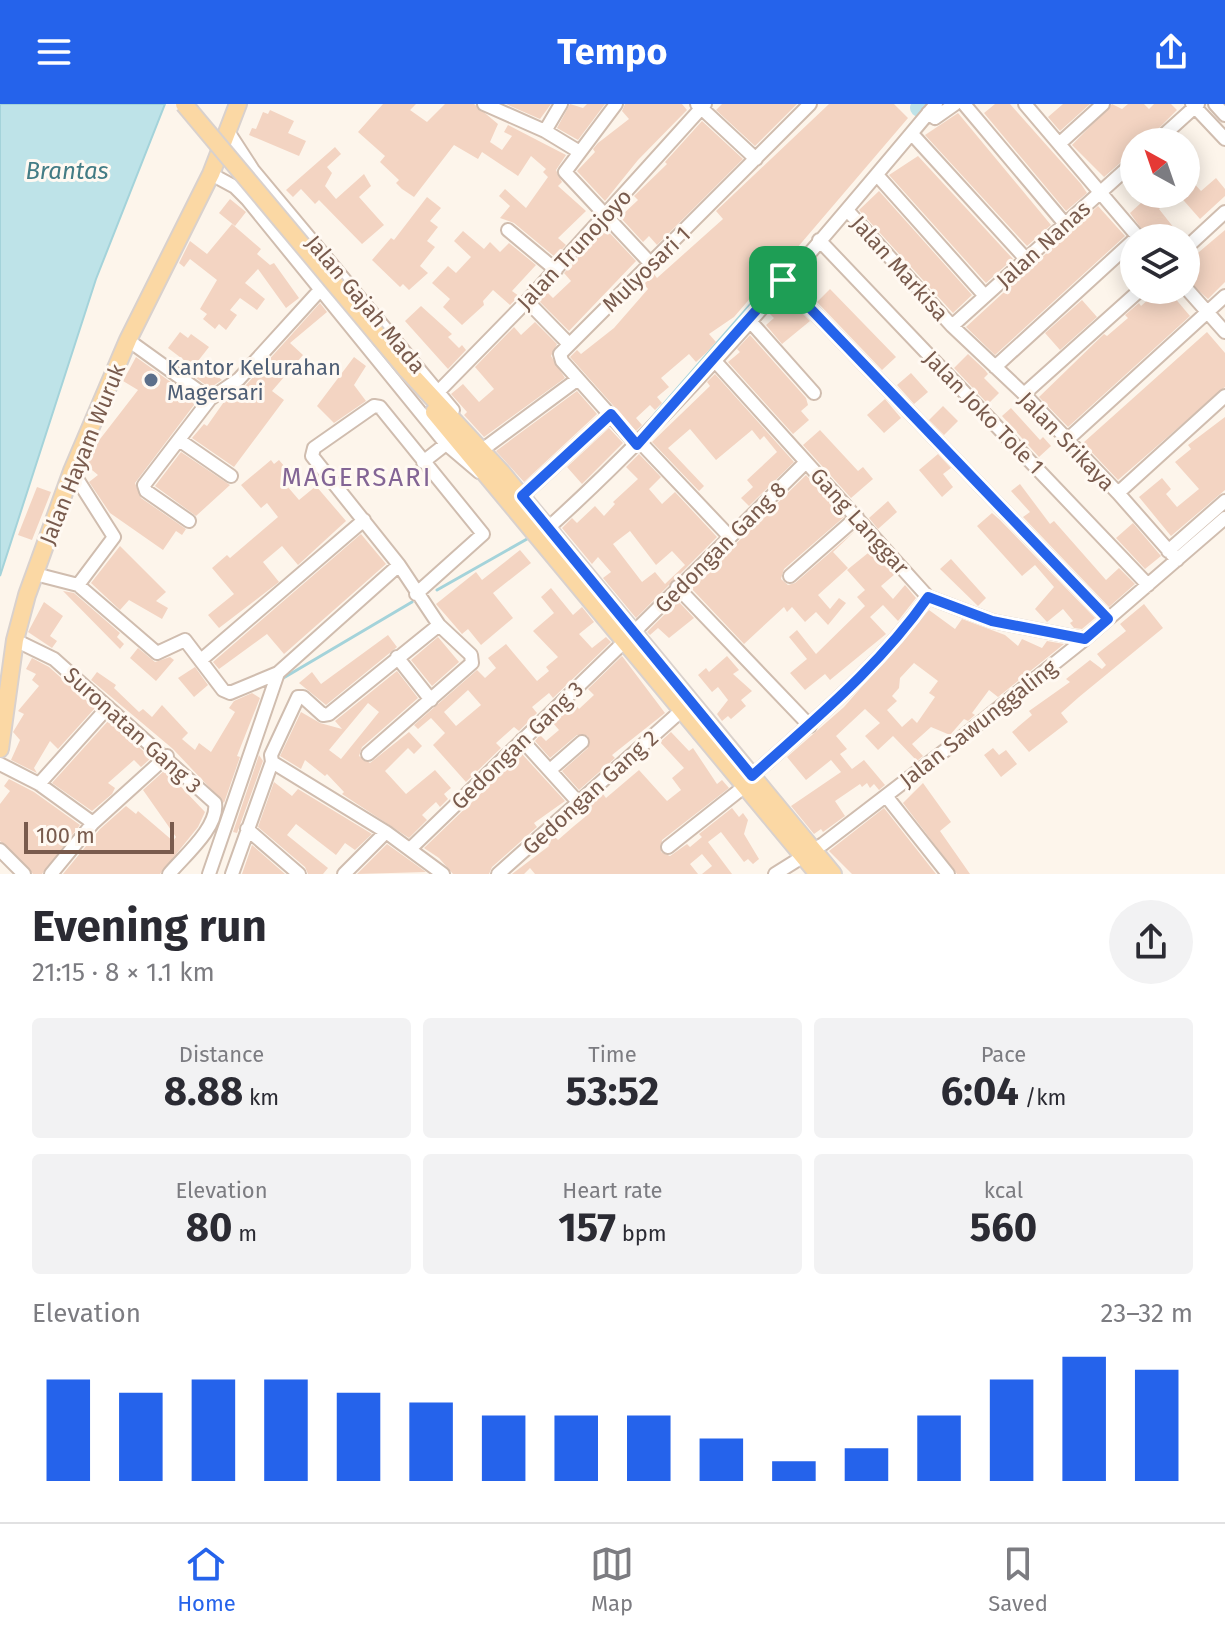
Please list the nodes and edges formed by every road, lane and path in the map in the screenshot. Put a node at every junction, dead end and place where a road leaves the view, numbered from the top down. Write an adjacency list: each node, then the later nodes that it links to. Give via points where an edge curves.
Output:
1 (184, 104): 76 (main road, Jalan Gajah Mada, bridge)
2 (238, 104): 19 (main road, Jalan Hayam Wuruk)
3 (484, 104): 15 (street)
4 (561, 104): 18 (street)
5 (616, 104): 23 (street)
6 (810, 104): 24 (street, Mulyosari 1)
7 (955, 104): 14 (street, via 935,118)
8 (964, 104): 36 (street)
9 (1025, 104): 22 (street)
10 (1103, 104): 22 (street)
11 (1215, 104): 16 (street)
12 (701, 105): 24 (street); 34 (street, Jalan Trunojoyo)
13 (1195, 105): 17 (street); 21 (street)
14 (927, 107): 20 (street)
15 (506, 109): 18 (street)
16 (1225, 115)
17 (1171, 128)
18 (545, 131): 23 (street)
19 (229, 133): 25 (main road, Jalan Hayam Wuruk); 28 (street, Jalan Gajah Mada)
20 (912, 134): 27 (street); 42 (street)
21 (1225, 139)
22 (1059, 144): 29 (street)
23 (578, 151): 34 (street, via 566,174)
24 (756, 159): 43 (street, Mulyosari 1)
25 (211, 174): 30 (street, Jalan Gajah Mada); 56 (main road, Jalan Hayam Wuruk)
26 (1120, 174): 29 (street, Jalan Nanas)
27 (877, 175): 32 (street); 47 (street)
28 (263, 182): 30 (street); 31 (street, Jalan Gajah Mada)
29 (1099, 193): 36 (street, Jalan Nanas); 37 (street)
30 (247, 199): 35 (street, Jalan Gajah Mada)
31 (285, 207): 35 (street, via 272,202 264,210); 61 (street, Jalan Gajah Mada)
32 (847, 210): 40 (street); 54 (street, Jalan Markisa)
33 (1225, 212): 39 (street)
34 (607, 215): 43 (street); 44 (street, Jalan Trunojoyo)
35 (267, 224): 46 (street, Jalan Gajah Mada)
36 (1065, 224): 42 (street, Jalan Nanas)
37 (1125, 224)
38 (508, 230): 44 (street)
39 (1200, 235)
40 (819, 240): 45 (street); 91 (street, Jalan Joko Tole 1)
41 (1120, 253): 59 (street)
42 (1026, 259): 47 (street, Jalan Nanas)
43 (652, 265): 57 (street, Mulyosari 1)
44 (556, 270): 49 (street, Jalan Trunojoyo)
45 (783, 280): 53 (street); 95 (street)
46 (320, 290): 65 (street, via 239,379); 70 (street, Jalan Gajah Mada)
47 (985, 296): 54 (street, Jalan Nanas)
48 (1225, 296): 52 (street)
49 (527, 301): 57 (street); 61 (street, Jalan Trunojoyo)
50 (1200, 303): 52 (street)
51 (1124, 304): 63 (street)
52 (1208, 312): 55 (street); 68 (street)
53 (749, 320): 58 (street); 62 (street)
54 (952, 326): 59 (street, Jalan Srikaya)
55 (1225, 332)
56 (128, 340): 65 (street); 74 (main road, Jalan Hayam Wuruk)
57 (569, 344): 60 (street, via 559,357)
58 (714, 360): 69 (street); 73 (street, Gang Langgar)
59 (995, 367): 63 (street, Jalan Srikaya)
60 (578, 379): 66 (street); 71 (street)
61 (439, 391): 71 (street, Jalan Gajah Mada)
62 (814, 393)
63 (1024, 394): 68 (street, Jalan Srikaya)
64 (1225, 396): 77 (street)
65 (210, 399): 67 (street)
66 (611, 414): 69 (street); 78 (street)
67 (179, 440): 75 (street); 83 (street, via 143,487)
68 (1067, 440): 77 (street, Jalan Srikaya)
69 (636, 442): 84 (street); 85 (street)
70 (446, 444): 72 (street); 76 (street, Jalan Gajah Mada, via 460,460)
71 (482, 450): 76 (street, Jalan Gajah Mada)
72 (423, 462): 82 (street, via 377,406 314,448 314,461); 93 (street, via 483,534)
73 (806, 462): 80 (street, Gang Langgar); 85 (street, Gedongan Gang 8)
74 (72, 471): 88 (main road, Jalan Hayam Wuruk); 90 (street, via 114,537)
75 (231, 476)
76 (497, 477): 78 (main road, Jalan Gajah Mada); 97 (main road, Jalan Gajah Mada)
77 (1118, 493): 86 (street, Jalan Srikaya)
78 (522, 496): 84 (main road, Jalan Gajah Mada)
79 (1225, 501): 86 (street)
80 (857, 517): 89 (street); 94 (street, Gang Langgar)
81 (1225, 518): 86 (street)
82 (364, 520): 87 (street); 101 (street)
83 (189, 521)
84 (548, 528): 97 (main road, Jalan Gajah Mada)
85 (729, 536): 92 (street, Gedongan Gang 8)
86 (1172, 556): 91 (street, Jalan Sawunggaling)
87 (399, 565): 93 (street); 102 (street)
88 (35, 574): 90 (street); 99 (main road, Jalan Hayam Wuruk)
89 (790, 576)
90 (78, 585): 101 (street, via 157,653 185,640)
91 (1148, 585): 95 (street, Jalan Sawunggaling)
92 (677, 587): 97 (street, Gedongan Gang 8); 106 (street)
93 (416, 594): 96 (street)
94 (928, 597): 98 (street, Gang Langgar, via 992,621); 106 (street, via 894,643)
95 (1108, 619): 98 (street, Jalan Sawunggaling)
96 (439, 625): 100 (street); 103 (street, via 471,655 472,663)
97 (629, 637): 105 (main road, Jalan Gajah Mada); 108 (street, Gedongan Gang 3); 116 (main road, Jalan Gajah Mada)
98 (1085, 639): 118 (street, Jalan Sawunggaling)
99 (15, 640): 104 (street, Suronatan Gang 3, via 54,659); 110 (main road, Jalan Hayam Wuruk)
100 (397, 657): 103 (street); 113 (street, via 327,715 299,696)
101 (201, 660): 102 (street, via 230,693)
102 (278, 673): 107 (street)
103 (431, 700): 111 (street)
104 (108, 707): 112 (street, Suronatan Gang 3); 117 (street)
105 (682, 710): 116 (main road, Jalan Gajah Mada); 119 (street, Gedongan Gang 2)
106 (810, 726): 116 (street)
107 (255, 738): 113 (street); 130 (street)
108 (522, 740): 115 (street); 124 (street, Gedongan Gang 3)
109 (582, 742): 115 (street)
110 (0, 749)
111 (368, 754)
112 (167, 756): 120 (street); 129 (street, Suronatan Gang 3, via 216,809)
113 (272, 759): 121 (street); 122 (street)
114 (0, 764): 117 (street)
115 (550, 770): 119 (street)
116 (746, 783): 123 (street); 126 (main road, Jalan Gajah Mada)
117 (39, 784): 120 (street)
118 (886, 796): 126 (street, Jalan Sawunggaling); 139 (street)
119 (579, 803): 135 (street, Gedongan Gang 2)
120 (93, 823): 128 (street)
121 (247, 829): 131 (street); 132 (street)
122 (386, 832): 124 (street); 133 (street)
123 (668, 847)
124 (410, 849): 134 (street)
125 (0, 850): 127 (street)
126 (807, 852): 136 (street, Jalan Sawunggaling); 137 (main road, Jalan Gajah Mada); 138 (main road, Jalan Gajah Mada)
127 (24, 874)
128 (51, 874)
129 (169, 874)
130 (209, 874)
131 (232, 874)
132 (299, 874)
133 (344, 874)
134 (443, 874)
135 (498, 874)
136 (775, 874)
137 (818, 874)
138 (833, 874)
139 (948, 874)

